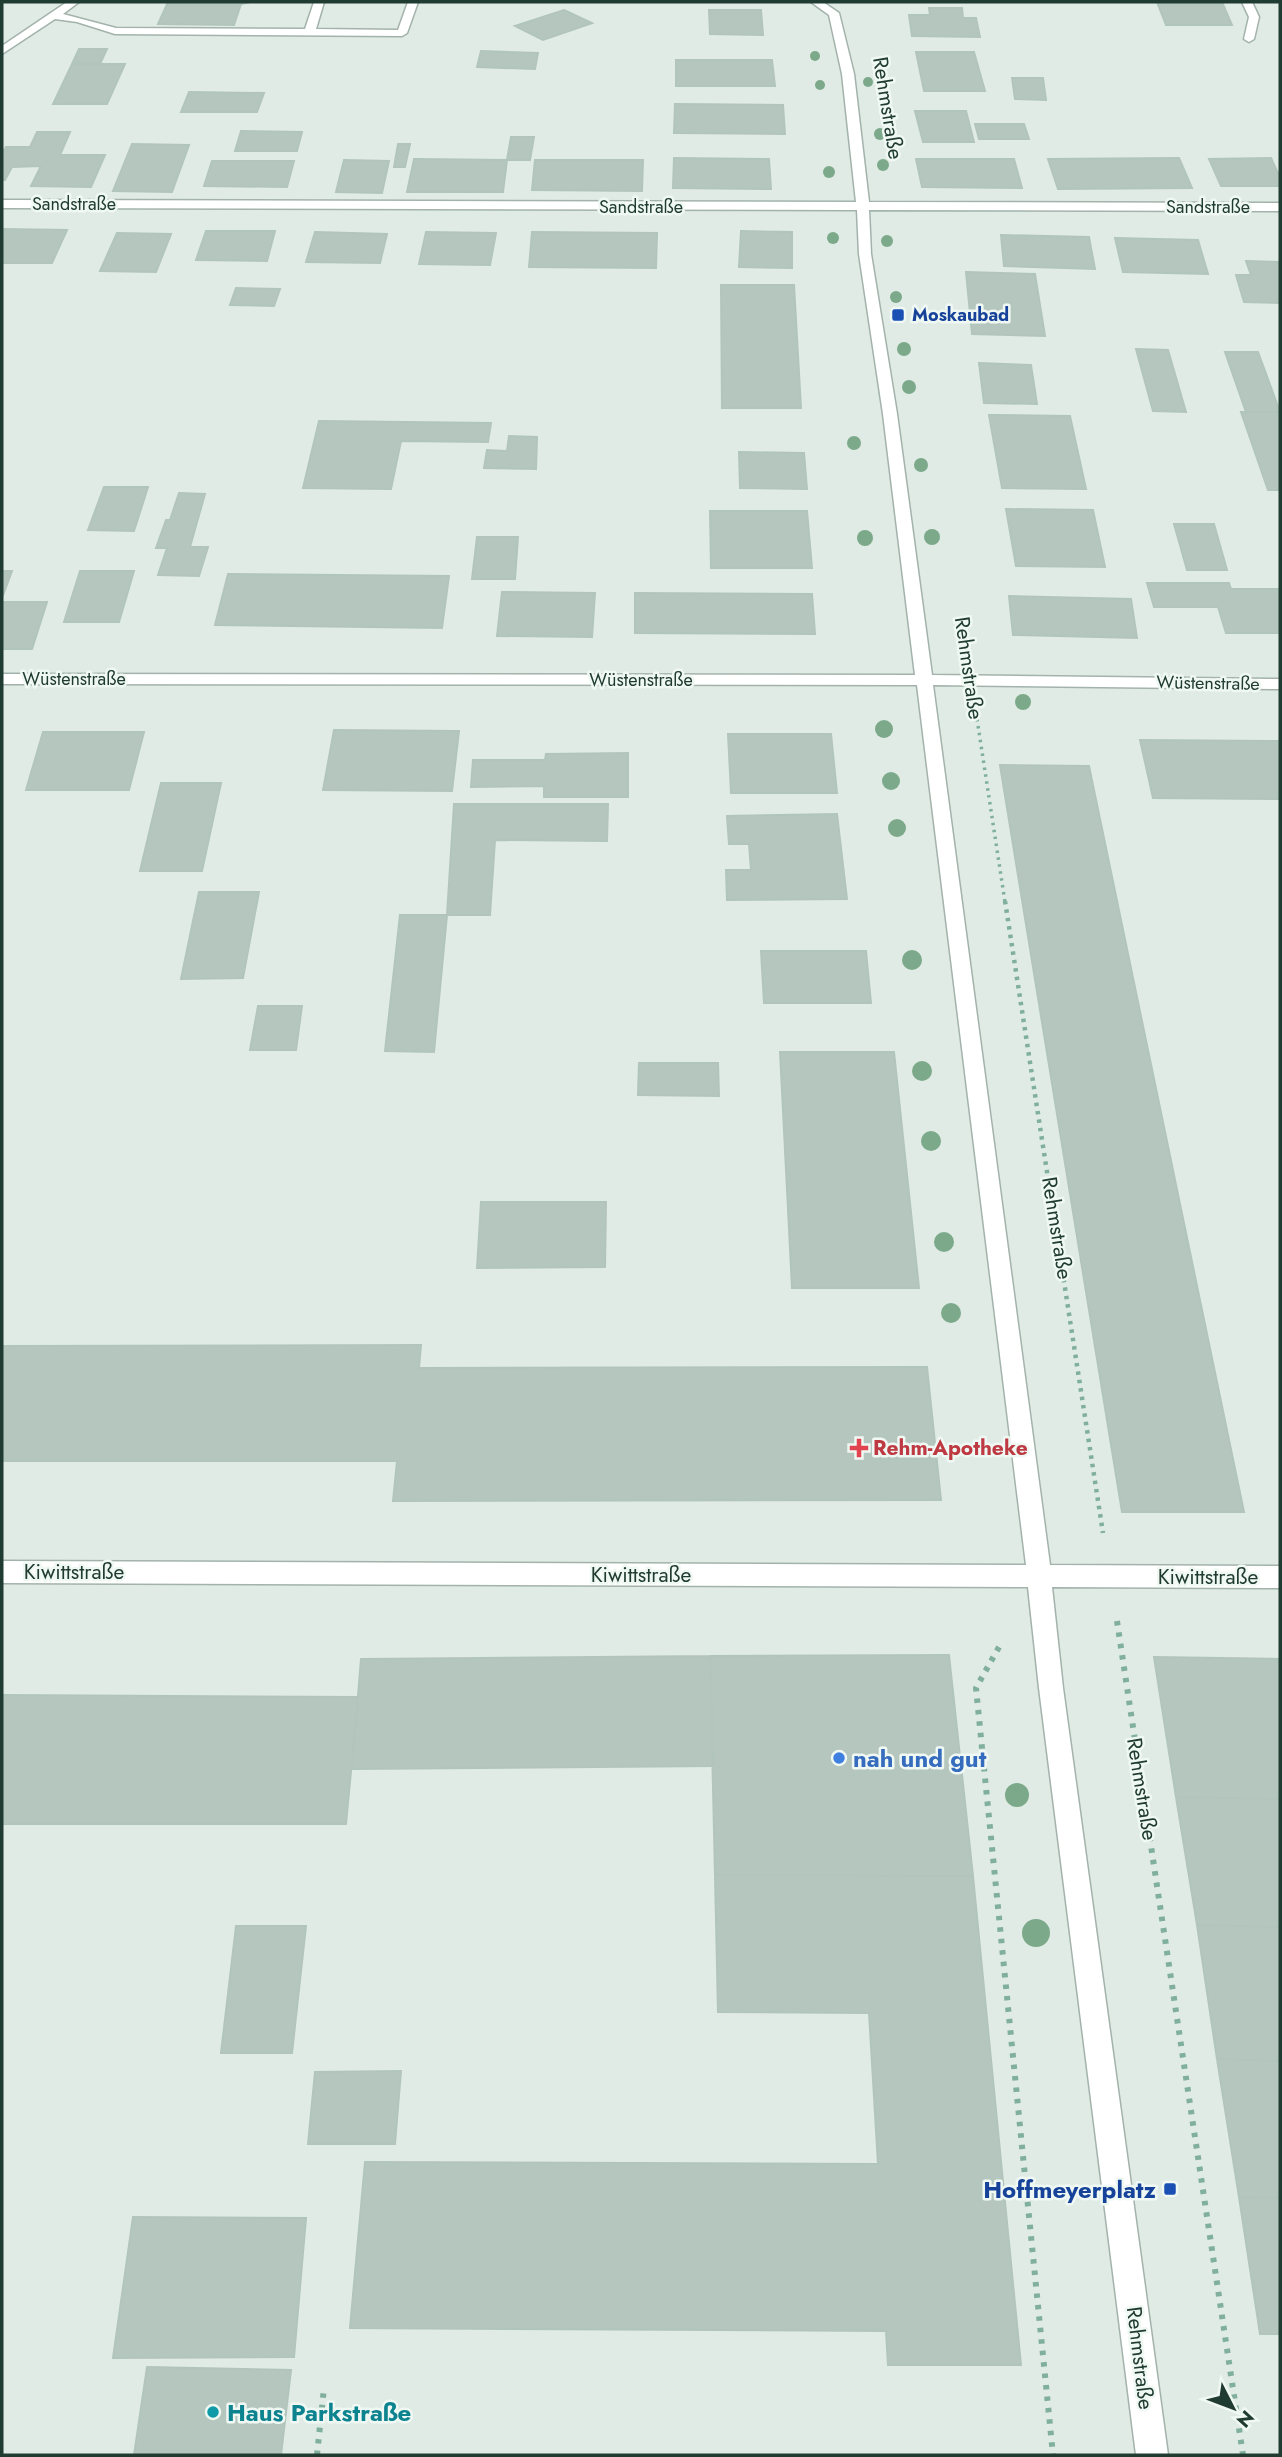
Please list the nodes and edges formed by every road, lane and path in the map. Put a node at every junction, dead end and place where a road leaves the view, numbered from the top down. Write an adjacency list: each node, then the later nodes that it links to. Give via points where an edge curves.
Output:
1 (74, 2): 6 (street)
2 (319, 2): 7 (street)
3 (413, 2): 7 (street, via 402,33)
4 (816, 2): 11 (street, Rehmstraße, via 840,9 862,172)
5 (1247, 2): 8 (street, via 1254,17)
6 (53, 16): 7 (street, via 115,31); 9 (street)
7 (310, 32)
8 (1249, 39)
9 (2, 51)
10 (2, 204): 11 (street, Sandstraße)
11 (862, 207): 12 (street, Sandstraße); 14 (street, Rehmstraße)
12 (1280, 207)
13 (2, 679): 14 (street, Wüstenstraße)
14 (923, 680): 15 (street, Wüstenstraße); 18 (street, Rehmstraße)
15 (971, 680): 16 (street, Wüstenstraße); 19 (path, Rehmstraße)
16 (1280, 684)
17 (2, 1572): 18 (street, Kiwittstraße)
18 (1039, 1576): 19 (street, Kiwittstraße); 25 (street, Rehmstraße)
19 (1110, 1577): 20 (street, Kiwittstraße); 26 (path, Rehmstraße)
20 (1280, 1577)
21 (976, 1688): 24 (path)
22 (324, 2388): 23 (path)
23 (317, 2455)
24 (1053, 2455)
25 (1152, 2455)
26 (1243, 2455)

